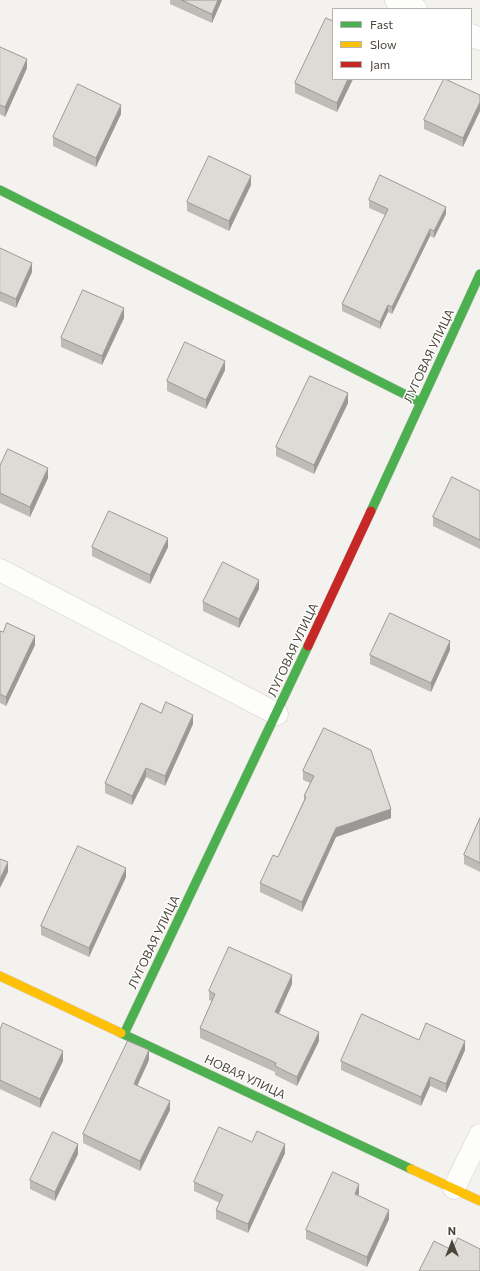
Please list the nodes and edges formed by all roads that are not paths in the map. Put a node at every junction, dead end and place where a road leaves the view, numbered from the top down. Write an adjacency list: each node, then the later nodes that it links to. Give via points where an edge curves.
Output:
1 (396, 0): 2 (street)
2 (414, 8)
3 (0, 190): 5 (street)
4 (480, 274): 5 (street, ЛУГОВАЯ УЛИЦА)
5 (420, 402): 7 (street, ЛУГОВАЯ УЛИЦА)
6 (0, 570): 7 (street)
7 (277, 714): 9 (street, ЛУГОВАЯ УЛИЦА)
8 (0, 976): 9 (street, НОВАЯ УЛИЦА)
9 (124, 1034): 11 (street, НОВАЯ УЛИЦА)
10 (480, 1135): 11 (street)
11 (454, 1188): 12 (street, НОВАЯ УЛИЦА)
12 (480, 1201)

